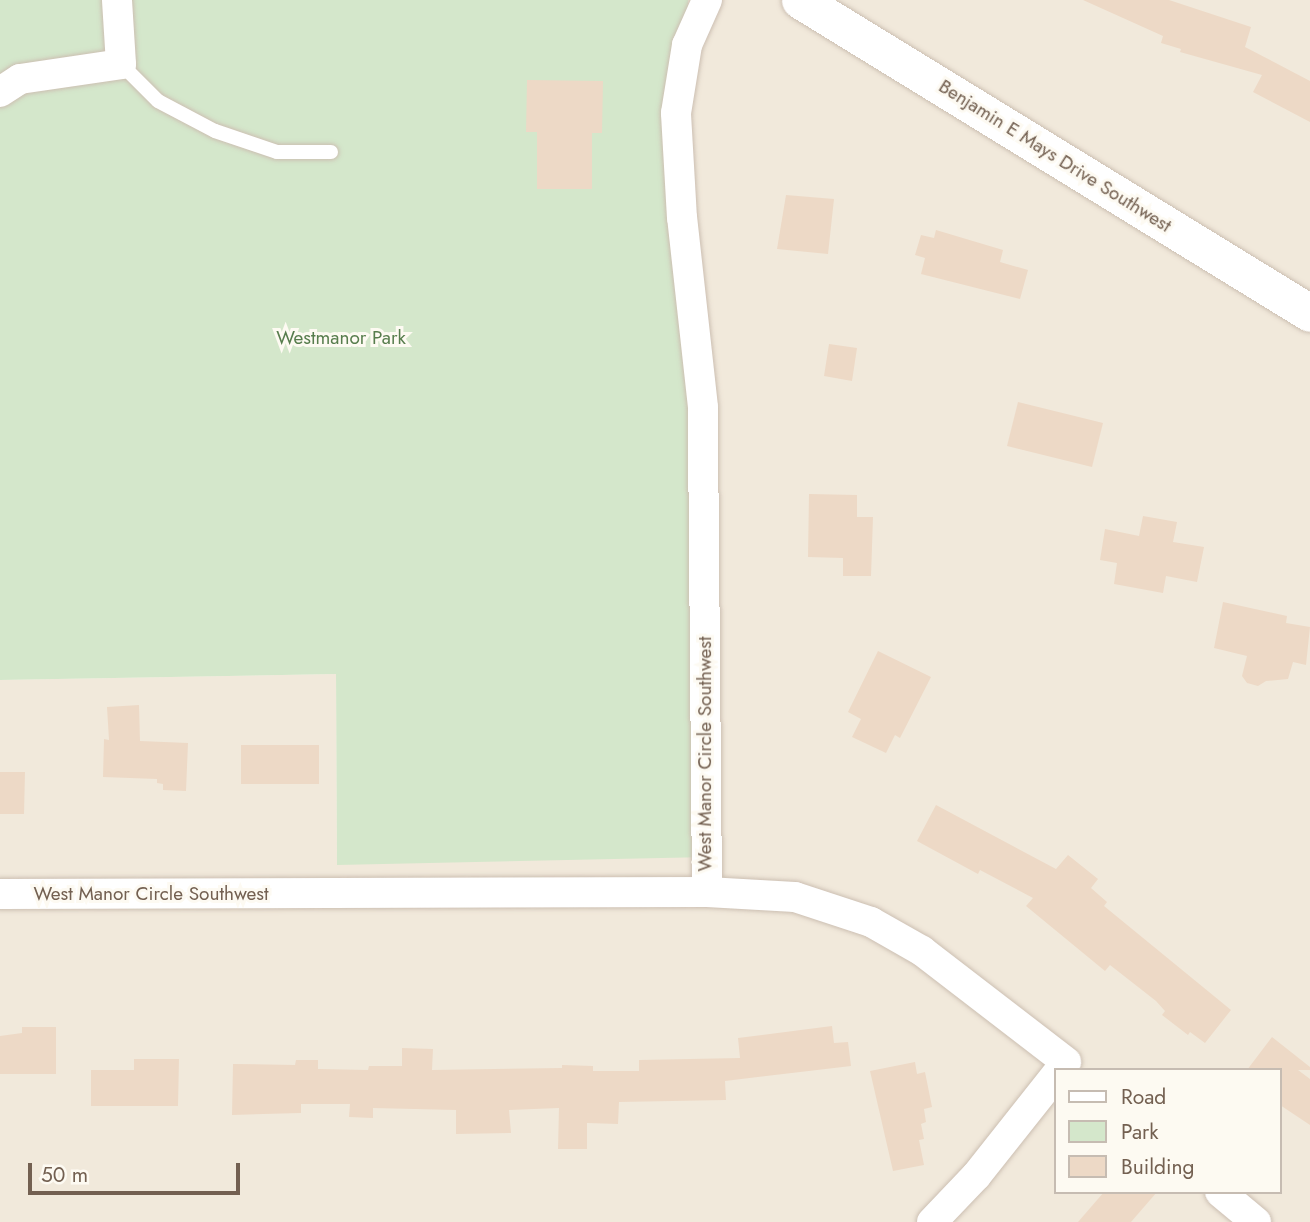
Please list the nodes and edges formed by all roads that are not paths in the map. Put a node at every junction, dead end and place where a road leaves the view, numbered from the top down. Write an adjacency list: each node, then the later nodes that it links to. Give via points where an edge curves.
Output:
1 (117, 0): 4 (street)
2 (707, 0): 8 (street, West Manor Circle Southwest, via 687,45 676,113 682,218 703,407)
3 (800, 0): 7 (street, Benjamin E Mays Drive Southwest)
4 (121, 64): 5 (street, via 20,79); 6 (lane, via 158,101 215,131 277,152)
5 (0, 92)
6 (331, 152)
7 (1310, 313)
8 (706, 892): 9 (street, West Manor Circle Southwest); 10 (street, via 795,897 871,922 922,951)
9 (0, 894)
10 (1063, 1068)
11 (1054, 1081): 13 (street)
12 (1222, 1194): 14 (street)
13 (932, 1222)
14 (1256, 1222)

